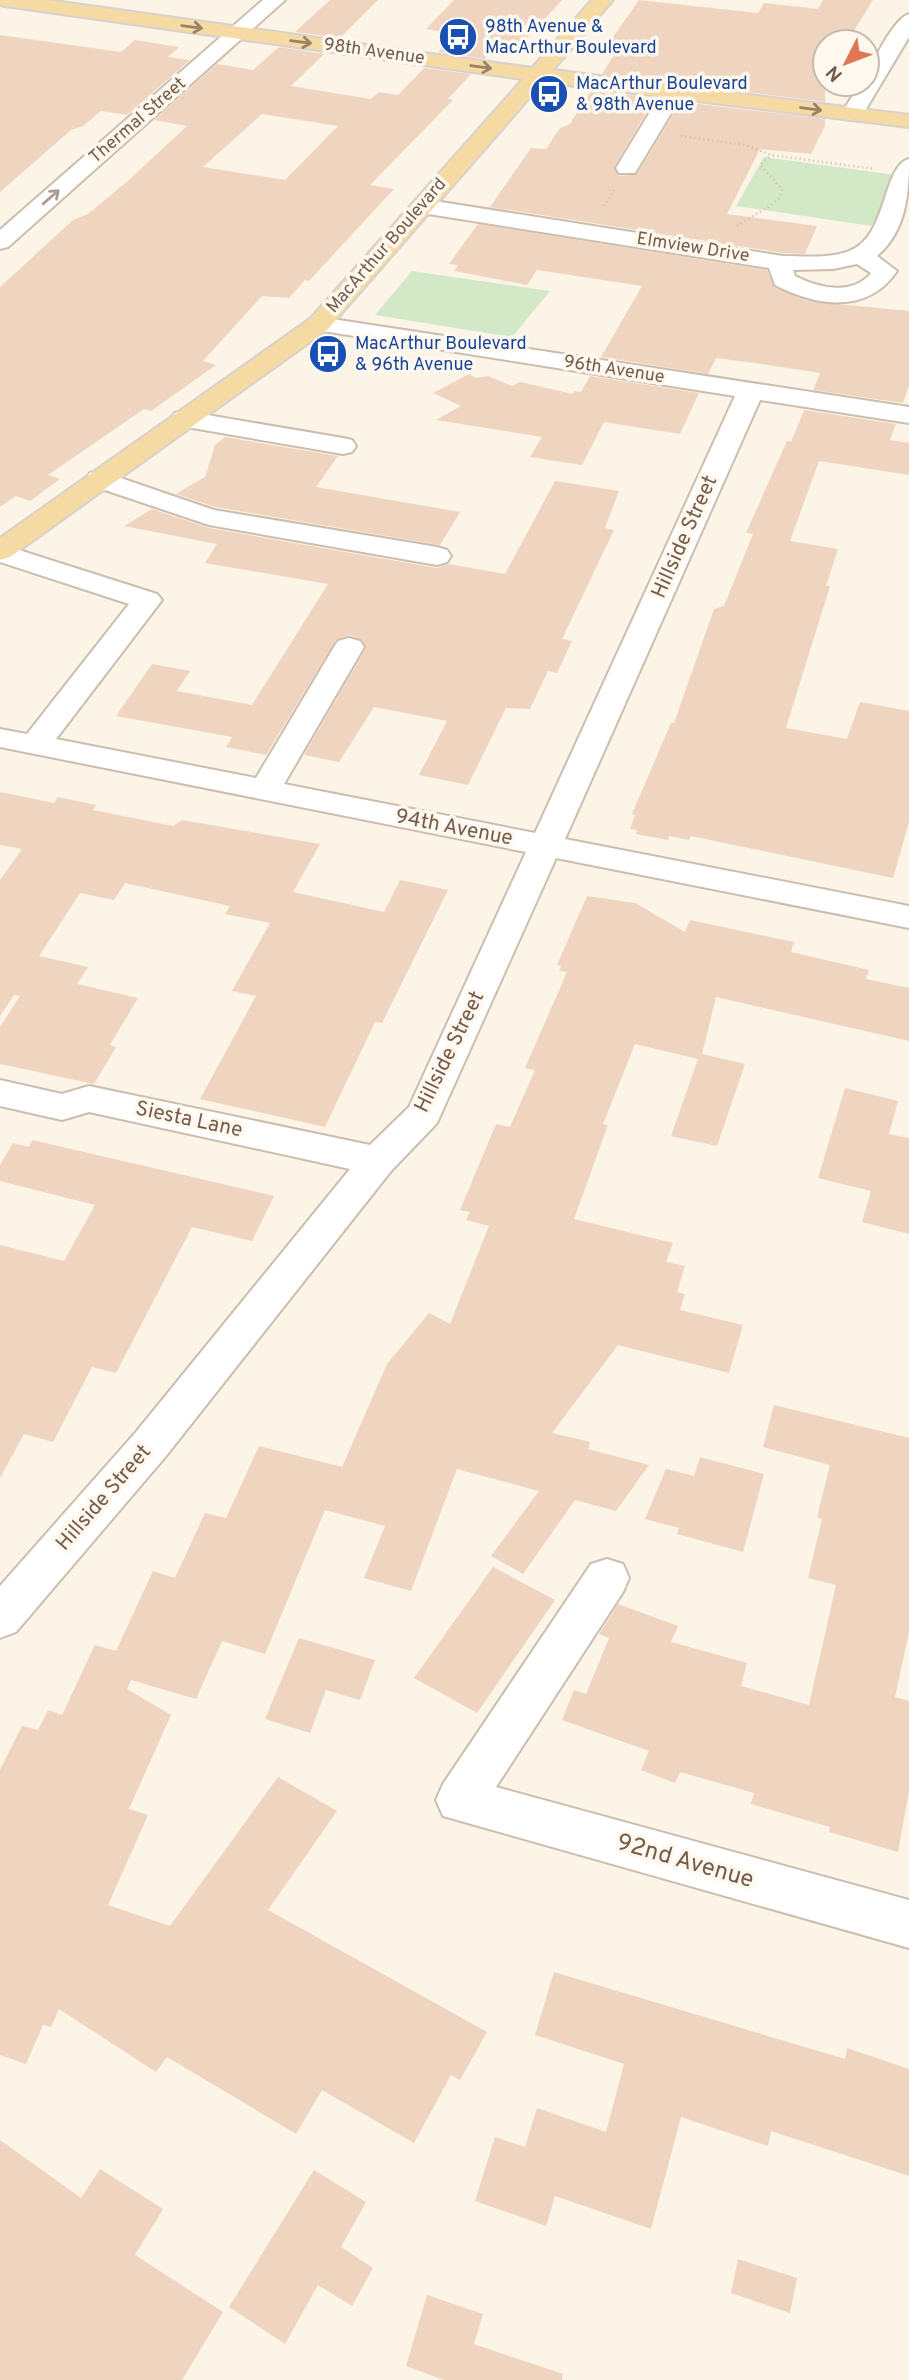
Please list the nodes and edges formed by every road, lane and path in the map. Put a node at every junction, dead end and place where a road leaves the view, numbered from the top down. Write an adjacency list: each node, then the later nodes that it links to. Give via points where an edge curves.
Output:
1 (5, 0): 6 (main road, 98th Avenue, one-way to 6)
2 (119, 0): 6 (main road, 98th Avenue)
3 (275, 0): 6 (street, Thermal Street)
4 (603, 0): 7 (main road, MacArthur Boulevard)
5 (909, 20): 10 (street)
6 (246, 26): 7 (main road, 98th Avenue); 18 (street, Thermal Street, one-way to 6)
7 (547, 67): 8 (main road, 98th Avenue); 10 (main road, 98th Avenue); 16 (main road, MacArthur Boulevard)
8 (673, 92): 10 (main road, 98th Avenue, one-way to 10); 12 (street)
9 (909, 104): 10 (main road, 98th Avenue)
10 (856, 106): 11 (main road, 98th Avenue)
11 (909, 121)
12 (649, 132): 13 (path, via 746,145); 14 (street)
13 (771, 155): 15 (path); 19 (path, via 760,165 782,189 779,198 727,233 712,234)
14 (627, 168): 17 (path)
15 (908, 170): 20 (street, via 878,242)
16 (422, 206): 17 (street, Elmview Drive); 22 (main road, MacArthur Boulevard)
17 (590, 231): 19 (street, Elmview Drive)
18 (0, 242)
19 (703, 250): 21 (street, Elmview Drive)
20 (859, 256): 21 (street, Elmview Drive, via 827,262); 21 (street, via 885,271 880,283 855,294 796,288 784,280)
21 (779, 262)
22 (319, 324): 23 (street, 96th Avenue); 25 (main road, MacArthur Boulevard)
23 (750, 392): 24 (street, 96th Avenue); 34 (street, Hillside Street)
24 (909, 415)
25 (184, 419): 26 (street); 27 (main road, MacArthur Boulevard)
26 (343, 446)
27 (100, 479): 28 (main road, MacArthur Boulevard); 29 (street, via 209,517)
28 (0, 552): 32 (street, via 147,600)
29 (437, 556)
30 (349, 647): 33 (street)
31 (0, 738): 32 (street, 94th Avenue)
32 (35, 745): 33 (street, 94th Avenue)
33 (264, 790): 34 (street, 94th Avenue)
34 (545, 846): 35 (street, 94th Avenue); 37 (street, Hillside Street, via 424,1114)
35 (909, 917)
36 (0, 1093): 37 (street, Siesta Lane, via 62,1107 89,1099)
37 (378, 1161): 39 (street, Hillside Street, via 151,1444)
38 (607, 1578): 40 (street, 92nd Avenue, via 460,1800)
39 (0, 1618)
40 (909, 1924)

